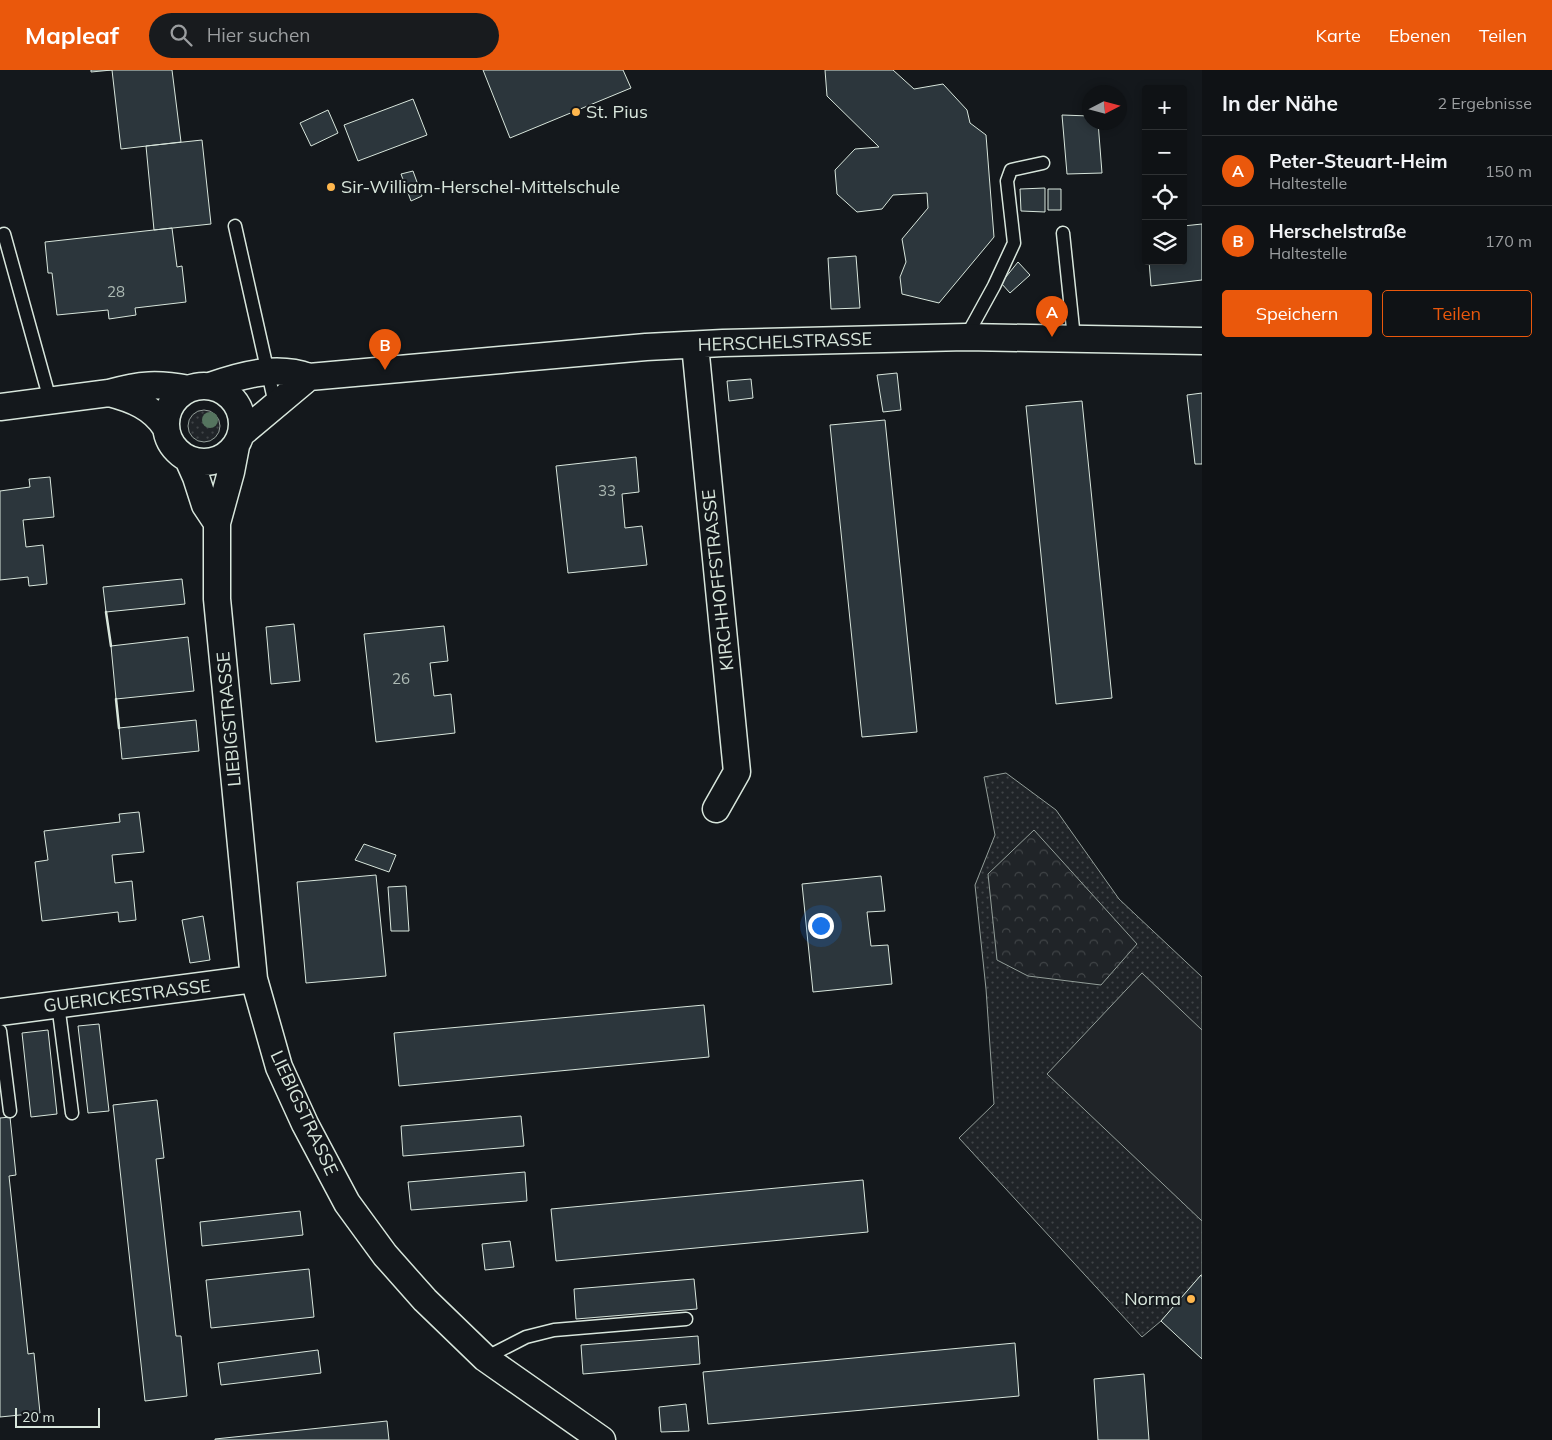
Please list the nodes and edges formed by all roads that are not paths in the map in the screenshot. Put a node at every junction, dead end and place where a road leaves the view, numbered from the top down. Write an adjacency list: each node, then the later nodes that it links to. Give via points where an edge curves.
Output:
1 (1043, 164): 5 (lane, via 1011,170 1007,181 1014,243)
2 (234, 226): 9 (lane)
3 (1063, 233): 6 (lane)
4 (4, 234): 13 (lane)
5 (966, 337): 6 (street, HERSCHELSTRASSE); 8 (street, HERSCHELSTRASSE)
6 (1074, 338): 7 (street, HERSCHELSTRASSE)
7 (1202, 341)
8 (696, 345): 10 (street, HERSCHELSTRASSE); 20 (street, KIRCHHOFFSTRASSE, via 737,772)
9 (267, 372): 10 (street, HERSCHELSTRASSE, via 297,372); 11 (street, HERSCHELSTRASSE); 14 (lane)
10 (309, 377): 14 (street)
11 (200, 388): 12 (street, HERSCHELSTRASSE, via 145,385); 16 (street, HERSCHELSTRASSE, via 180,394 169,409); 17 (street, HERSCHELSTRASSE, via 225,392 236,401 242,416)
12 (109, 393): 13 (street, HERSCHELSTRASSE); 16 (street, via 138,403 159,417)
13 (50, 400): 15 (street, HERSCHELSTRASSE)
14 (275, 404): 17 (street)
15 (0, 407)
16 (166, 428): 18 (street, via 176,450)
17 (238, 440): 18 (street, via 221,458 204,462); 19 (street, LIEBIGSTRASSE)
18 (188, 459): 19 (street, via 205,505)
19 (217, 523): 21 (street, LIEBIGSTRASSE, via 217,599)
20 (716, 809)
21 (254, 979): 22 (street, GUERICKESTRASSE); 28 (street, LIEBIGSTRASSE, via 279,1067 347,1203 385,1255 425,1300)
22 (58, 1004): 23 (street, GUERICKESTRASSE); 26 (lane)
23 (0, 1012)
24 (0, 1031): 25 (lane)
25 (10, 1111)
26 (72, 1113)
27 (686, 1319): 28 (lane, via 554,1330 526,1338)
28 (485, 1358): 29 (street, LIEBIGSTRASSE)
29 (602, 1440)

